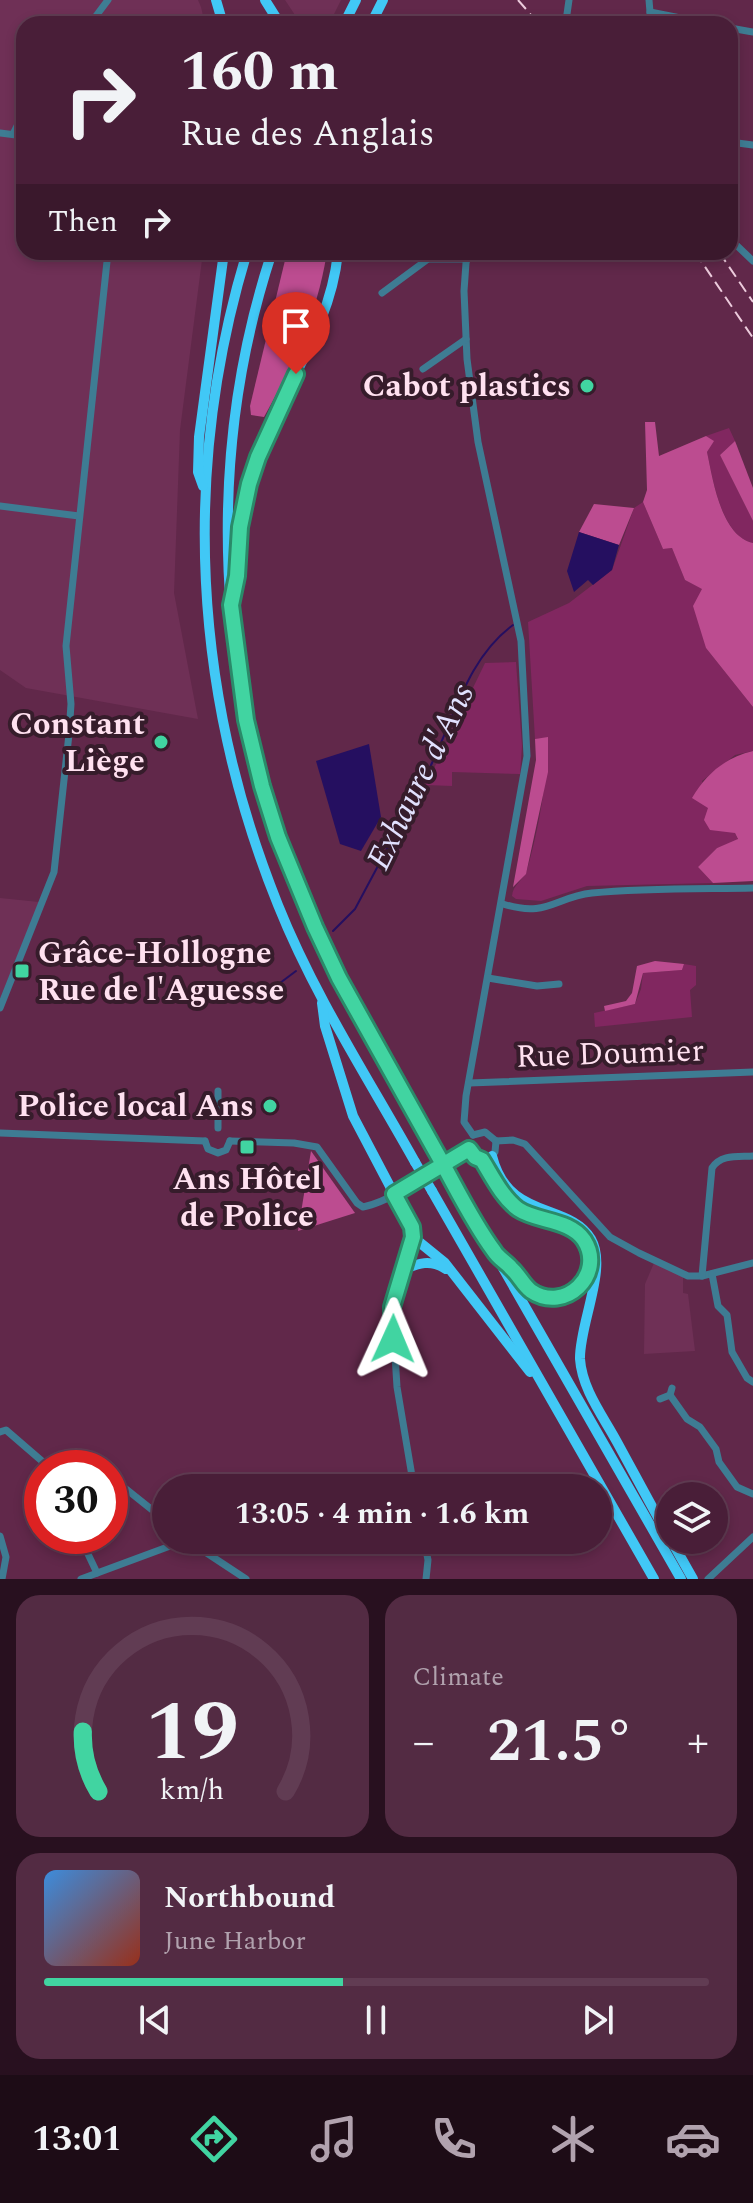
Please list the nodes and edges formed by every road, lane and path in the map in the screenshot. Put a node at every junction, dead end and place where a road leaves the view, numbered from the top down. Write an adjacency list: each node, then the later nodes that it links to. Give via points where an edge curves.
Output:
1 (649, 0): 2 (street)
2 (650, 12): 3 (street); 4 (street)
3 (650, 16)
4 (670, 16)
5 (16, 128): 7 (street)
6 (0, 133): 7 (street)
7 (13, 134): 8 (street)
8 (16, 135)
9 (738, 247): 17 (street)
10 (107, 260): 23 (street)
11 (223, 260): 21 (highway, via 199,437 198,472)
12 (245, 260): 21 (highway, via 213,404)
13 (269, 260): 24 (highway, via 238,396 228,505)
14 (336, 260): 24 (highway, via 318,329 249,484)
15 (420, 260): 18 (street)
16 (468, 260): 19 (street)
17 (753, 261)
18 (382, 293)
19 (466, 339): 20 (street); 26 (street, via 478,442 521,641 527,756)
20 (423, 369)
21 (205, 492): 29 (highway, via 205,590 230,756 279,908)
22 (0, 506): 23 (street)
23 (79, 516): 30 (street, via 66,646 71,704 54,872)
24 (231, 605): 45 (highway, bridge, via 249,731 278,837 339,978)
25 (753, 888): 26 (street, via 589,893 534,909)
26 (503, 904): 27 (street)
27 (488, 978): 28 (street); 32 (street)
28 (559, 984)
29 (321, 994): 43 (highway, via 325,1026 353,1116); 52 (highway, bridge)
30 (0, 1008)
31 (753, 1072): 32 (street, Rue Doumier)
32 (469, 1083): 36 (street, via 464,1122)
33 (218, 1091): 34 (street)
34 (218, 1128): 37 (street, via 209,1131); 38 (street)
35 (0, 1133): 37 (street)
36 (473, 1135): 39 (street, via 485,1132); 40 (street)
37 (205, 1141): 38 (street, via 218,1153)
38 (230, 1141): 43 (street, via 317,1147 363,1207)
39 (496, 1141): 42 (street); 50 (street, via 525,1144 610,1237 688,1276)
40 (469, 1149): 42 (street, via 475,1157); 43 (street)
41 (753, 1156): 50 (street, via 723,1158 712,1168)
42 (487, 1158): 45 (highway, via 510,1202 582,1238 590,1270 574,1292 546,1298 525,1285); 57 (highway, via 514,1194 582,1227 593,1242 595,1271 581,1345 583,1374)
43 (394, 1194): 44 (street)
44 (413, 1237): 47 (street); 48 (highway)
45 (495, 1253): 54 (highway)
46 (753, 1263): 49 (street)
47 (403, 1270): 48 (highway, via 432,1262); 58 (street, via 392,1307 393,1339)
48 (451, 1272): 52 (highway)
49 (712, 1274): 50 (street); 51 (street, via 718,1306 727,1315 732,1352)
50 (702, 1276)
51 (753, 1382)
52 (545, 1389): 76 (highway)
53 (660, 1399): 60 (street, via 671,1392 687,1419 716,1449 737,1487)
54 (594, 1426): 57 (highway); 71 (highway)
55 (0, 1432): 56 (street, via 6,1430)
56 (29, 1450)
57 (631, 1470): 62 (highway)
58 (412, 1474)
59 (128, 1491): 61 (street)
60 (753, 1494)
61 (152, 1510)
62 (656, 1515)
63 (0, 1536): 72 (street, via 6,1557)
64 (753, 1537): 77 (street)
65 (152, 1553): 70 (street)
66 (88, 1554): 70 (street)
67 (208, 1554): 74 (street)
68 (427, 1554): 75 (street)
69 (676, 1554): 71 (highway)
70 (97, 1573): 73 (street)
71 (685, 1576)
72 (2, 1579)
73 (81, 1579)
74 (246, 1579)
75 (426, 1579)
76 (654, 1579)
77 (708, 1579)

